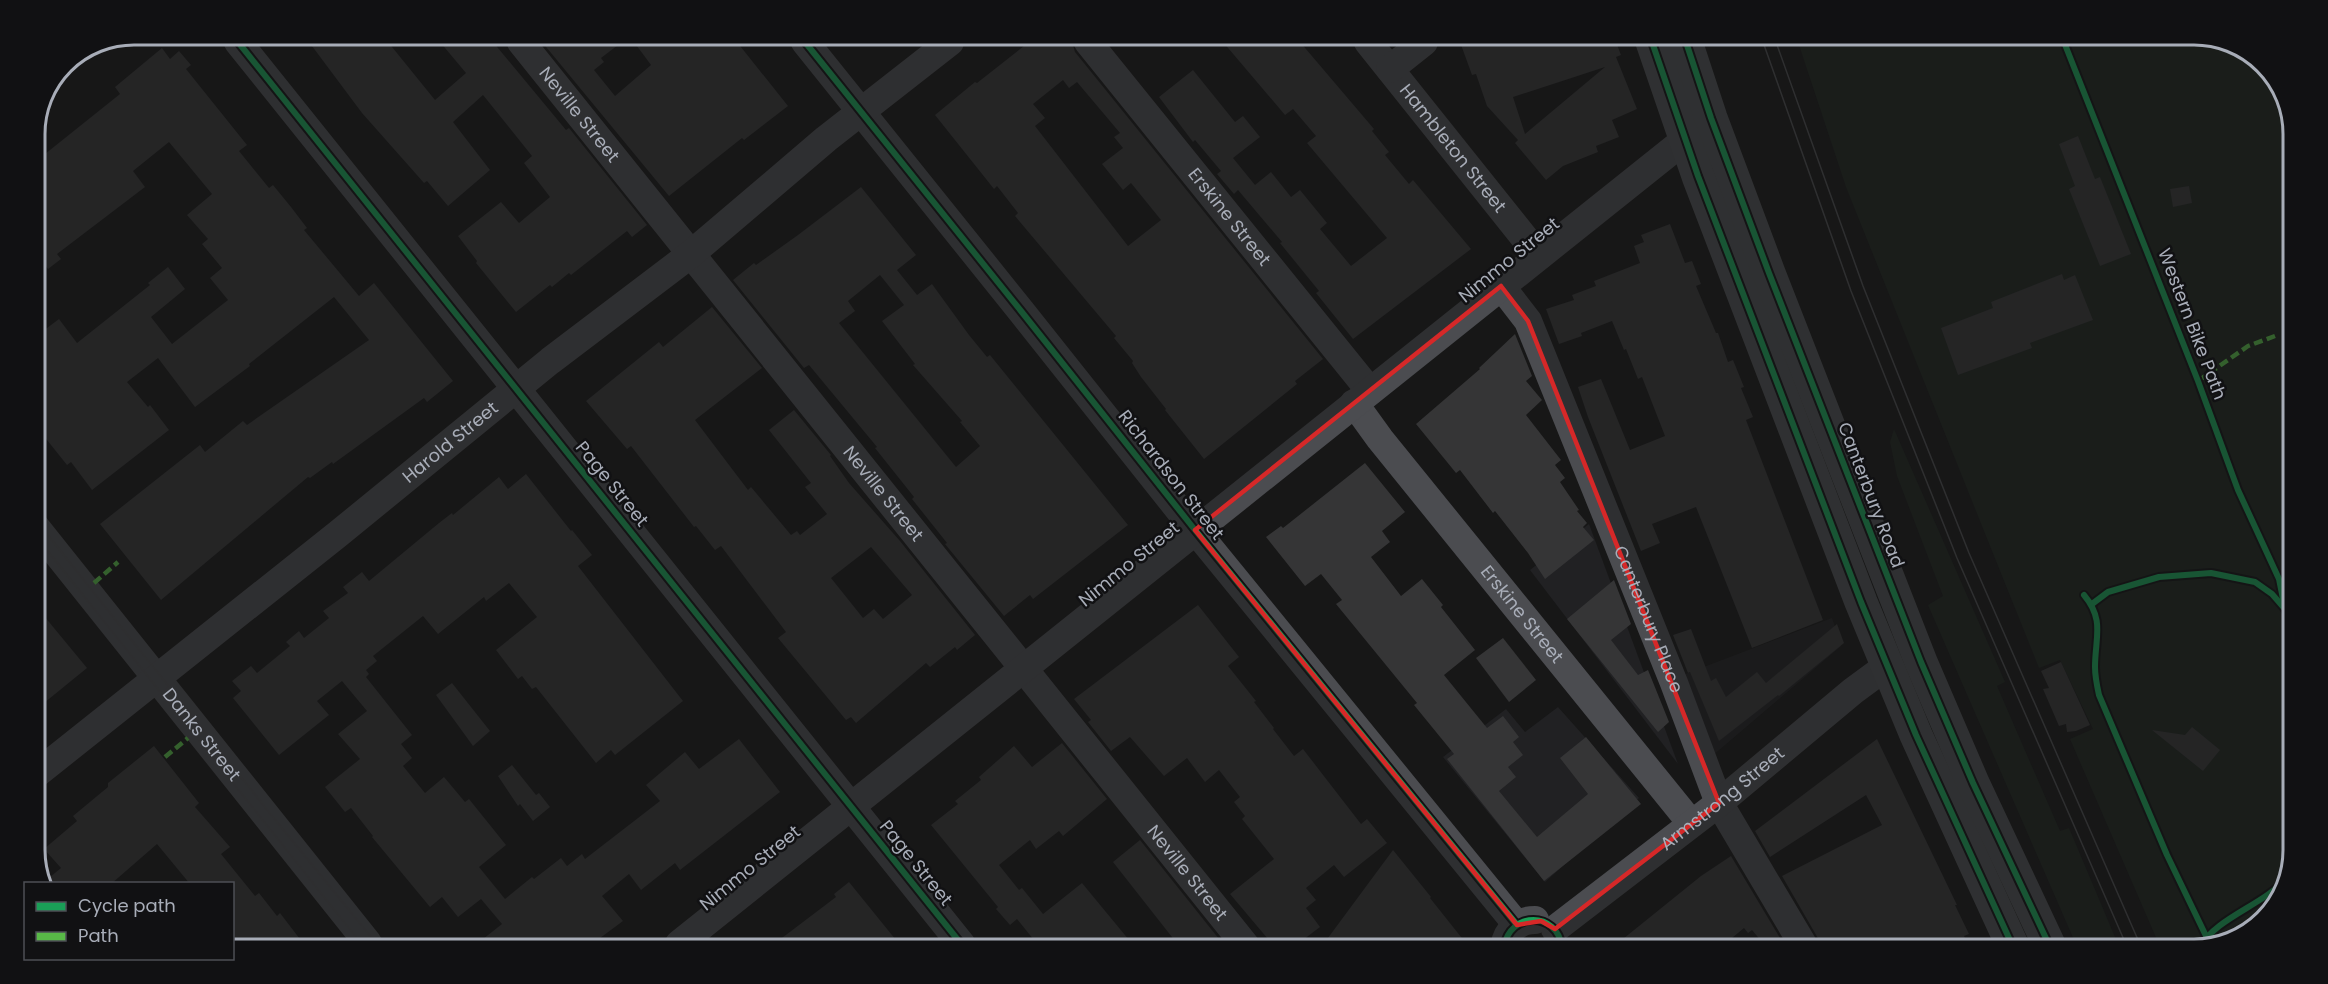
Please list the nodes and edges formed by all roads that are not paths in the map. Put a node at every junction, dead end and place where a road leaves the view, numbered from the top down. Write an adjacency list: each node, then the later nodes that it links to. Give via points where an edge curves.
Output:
1 (240, 45): 17 (street, Page Street)
2 (522, 45): 14 (street, Neville Street)
3 (807, 45): 11 (street, Richardson Street)
4 (946, 45): 11 (street, Harold Street)
5 (1090, 45): 18 (street, Erskine Street)
6 (1370, 45): 10 (street, Hambleton Street)
7 (1420, 45): 10 (street)
8 (1653, 45): 13 (main road)
9 (1687, 45): 12 (main road, Canterbury Road)
10 (1390, 69): 15 (street, Hambleton Street)
11 (860, 112): 14 (street, Harold Street); 19 (street, Richardson Street)
12 (1712, 118): 13 (street, Nimmo Street); 36 (main road, Canterbury Road, via 1921,662)
13 (1685, 140): 15 (street, Nimmo Street); 21 (main road)
14 (691, 254): 17 (street, Harold Street); 22 (street, Neville Street)
15 (1539, 256): 16 (street, Nimmo Street)
16 (1501, 286): 18 (street, Nimmo Street); 25 (street, Canterbury Place, via 1528,321)
17 (516, 388): 23 (street, Harold Street); 26 (street, Page Street)
18 (1362, 397): 19 (street, Nimmo Street); 27 (street, Erskine Street, via 1380,439)
19 (1195, 530): 22 (street, Nimmo Street); 28 (street, Richardson Street)
20 (45, 539): 23 (street, Danks Street)
21 (1887, 666): 25 (street, Armstrong Street); 35 (main road)
22 (1023, 669): 26 (street, Nimmo Street); 33 (street, Neville Street)
23 (156, 678): 24 (street, Harold Street); 30 (street, Danks Street)
24 (45, 767)
25 (1719, 803): 27 (street, Armstrong Street); 34 (street, Canterbury Place)
26 (851, 807): 31 (street, Nimmo Street); 32 (street, Page Street)
27 (1691, 824): 29 (street, Armstrong Street)
28 (1510, 936): 29 (street, via 1532,920 1541,921)
29 (1559, 938)
30 (365, 939)
31 (685, 939)
32 (957, 939)
33 (1240, 939)
34 (1800, 939)
35 (2010, 939)
36 (2046, 939)

